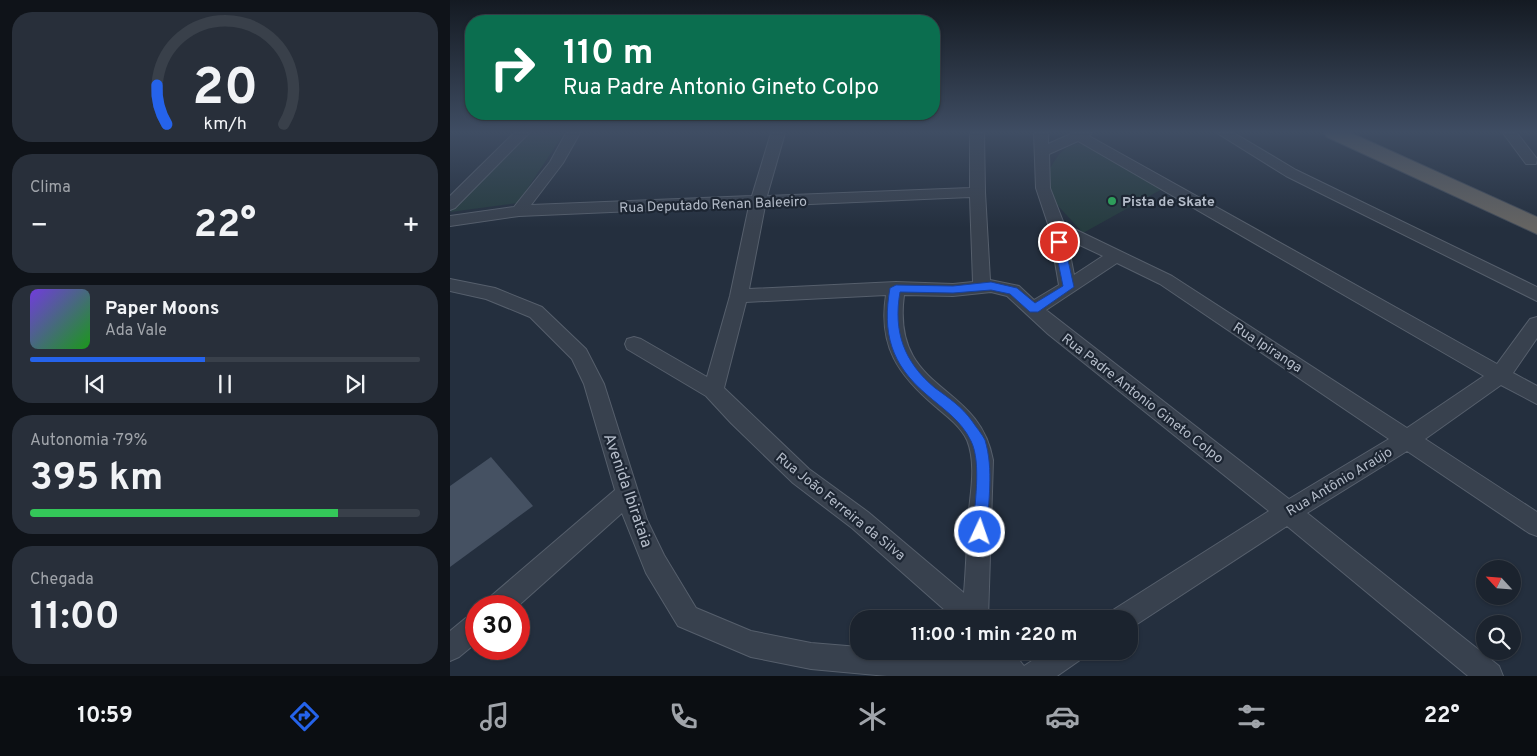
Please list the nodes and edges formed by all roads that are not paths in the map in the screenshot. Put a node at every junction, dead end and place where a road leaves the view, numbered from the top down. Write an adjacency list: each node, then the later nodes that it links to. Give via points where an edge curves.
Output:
1 (490, 165): 11 (street)
2 (555, 165): 12 (street)
3 (769, 165): 10 (street)
4 (977, 165): 9 (street)
5 (1042, 165): 15 (street, via 1043,188)
6 (1133, 165): 26 (street)
7 (1277, 165): 21 (street)
8 (1403, 165): 14 (highway)
9 (977, 192): 10 (street, Rua Deputado Renan Baleeiro); 18 (street)
10 (758, 202): 12 (street, Rua Deputado Renan Baleeiro); 22 (street)
11 (450, 205)
12 (519, 211): 13 (street, Rua Deputado Renan Baleeiro)
13 (450, 221)
14 (1537, 226)
15 (1056, 228): 16 (street, Rua Ipiranga); 19 (street)
16 (1118, 255): 19 (street); 29 (street, Rua Ipiranga, via 1166,280)
17 (450, 285): 30 (street, Avenida Ibirataia, via 489,293 536,312 579,354 594,384)
18 (982, 287): 20 (street, Rua Padre Antonio Gineto Colpo, via 953,290); 23 (street, Rua Padre Antonio Gineto Colpo, via 1007,289)
19 (1068, 287): 23 (street)
20 (896, 288): 22 (street, Rua Padre Antonio Gineto Colpo); 35 (street, via 892,307 900,357 929,389 960,414 978,441 983,470)
21 (1537, 294)
22 (739, 296): 27 (street)
23 (1034, 309): 31 (street, Rua Padre Antonio Gineto Colpo, via 1055,329)
24 (1537, 324): 26 (street, Rua Antônio Araújo)
25 (634, 344): 27 (street, Rua João Ferreira da Silva)
26 (1500, 375): 28 (street); 29 (street, Rua Antônio Araújo)
27 (714, 390): 34 (street, Rua João Ferreira da Silva, via 738,418 800,476 860,520)
28 (1537, 396)
29 (1408, 438): 31 (street, Rua Antônio Araújo); 32 (street, Rua Ipiranga)
30 (628, 493): 33 (street); 40 (street, Avenida Ibirataia, via 654,564 687,617 751,644 811,656)
31 (1288, 512): 36 (street, Rua Antônio Araújo); 41 (street, Rua Padre Antonio Gineto Colpo)
32 (1537, 525)
33 (512, 595)
34 (965, 610)
35 (975, 610)
36 (1136, 610)
37 (465, 635): 38 (street)
38 (450, 648)
39 (1042, 660): 40 (street)
40 (1013, 669)
41 (1489, 676)

